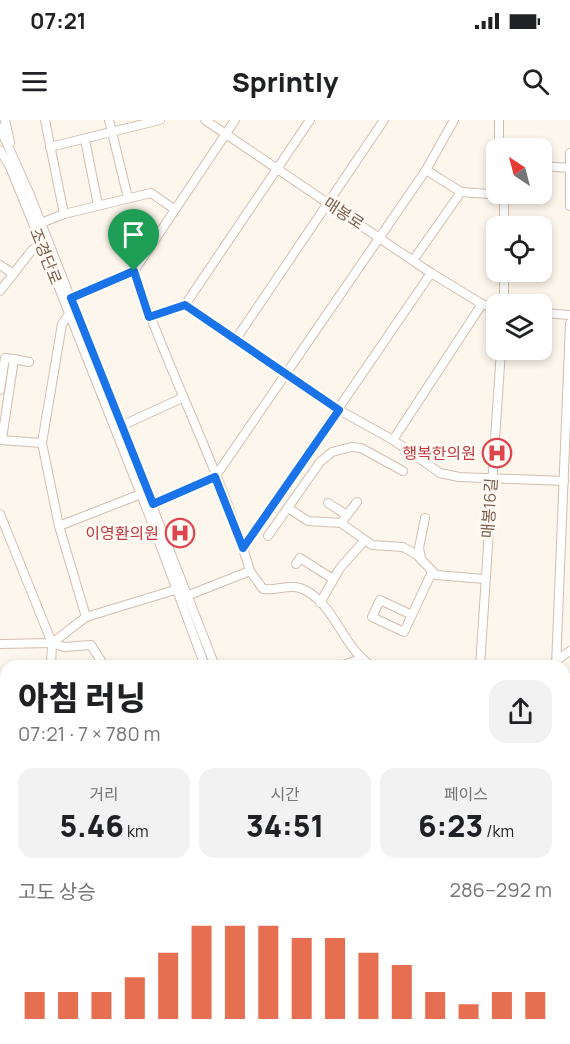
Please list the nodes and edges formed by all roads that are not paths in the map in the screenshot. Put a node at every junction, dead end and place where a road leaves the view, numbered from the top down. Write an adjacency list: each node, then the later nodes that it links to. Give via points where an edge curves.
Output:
1 (5, 120): 18 (street)
2 (45, 120): 16 (street)
3 (109, 120): 12 (street)
4 (160, 120): 12 (street)
5 (205, 120): 13 (street, 매봉로)
6 (235, 120): 13 (street)
7 (310, 120): 20 (street)
8 (384, 120): 26 (street)
9 (454, 120): 22 (street)
10 (499, 120): 14 (street)
11 (0, 129): 18 (street, 조경단로)
12 (112, 133): 15 (street); 25 (street)
13 (226, 134): 20 (street, 매봉로); 29 (street)
14 (499, 138)
15 (85, 140): 16 (street); 27 (street)
16 (50, 147): 30 (street)
17 (570, 153): 21 (street)
18 (4, 154): 31 (street, 조경단로); 33 (street, 조경단로)
19 (552, 167): 21 (street)
20 (276, 168): 26 (street, 매봉로); 42 (street)
21 (570, 168): 28 (street)
22 (426, 170): 23 (street); 32 (street)
23 (461, 192): 24 (street); 34 (street)
24 (486, 193)
25 (128, 198): 27 (street); 29 (street, via 151,193)
26 (328, 203): 32 (street, 매봉로); 49 (street)
27 (98, 205): 30 (street)
28 (570, 206)
29 (174, 209): 36 (street)
30 (64, 214): 31 (street)
31 (41, 223): 40 (street, 조경단로)
32 (380, 236): 34 (street, 매봉로); 54 (street)
33 (42, 246): 37 (street, via 32,250); 40 (street, 조경단로)
34 (414, 259): 38 (street, 매봉로)
35 (0, 265): 37 (street)
36 (134, 271): 40 (street); 47 (street)
37 (12, 273): 39 (street)
38 (431, 273): 41 (street, 매봉로); 57 (street)
39 (0, 291)
40 (67, 299): 44 (street, 조경단로); 58 (street, 조경단로)
41 (482, 304): 43 (street, 매봉로); 61 (street)
42 (185, 305): 47 (street); 49 (street)
43 (486, 305)
44 (69, 314): 62 (street, via 62,324); 67 (street, 조경단로)
45 (552, 314): 46 (street)
46 (570, 315)
47 (149, 317): 56 (street)
48 (570, 323): 59 (street)
49 (236, 339): 54 (street)
50 (2, 357): 51 (street); 55 (street)
51 (14, 359): 53 (street); 60 (street)
52 (500, 360): 65 (street, 매봉16길)
53 (29, 362)
54 (286, 374): 57 (street); 64 (street)
55 (0, 390)
56 (182, 398): 58 (street); 64 (street)
57 (339, 410): 61 (street); 79 (street)
58 (121, 426): 70 (street, 조경단로)
59 (568, 427): 66 (street)
60 (1, 439): 62 (street)
61 (393, 440): 65 (street, via 440,473)
62 (42, 442): 76 (street)
63 (403, 471): 71 (street, via 361,448 342,449 320,462)
64 (215, 477): 70 (street); 79 (street)
65 (490, 479): 66 (street); 85 (street, 매봉16길)
66 (564, 481): 99 (street)
67 (141, 494): 76 (street); 86 (street, 조경단로)
68 (333, 502): 73 (street)
69 (357, 502): 73 (street)
70 (153, 504): 87 (street, 조경단로)
71 (288, 508): 75 (street, via 308,520); 77 (street)
72 (0, 514): 91 (street)
73 (347, 515): 75 (street)
74 (425, 518): 80 (street)
75 (341, 523): 78 (street)
76 (59, 526): 90 (street)
77 (268, 536)
78 (364, 542): 80 (street, via 403,548); 84 (street)
79 (243, 548): 82 (street)
80 (420, 559): 83 (street)
81 (296, 564): 84 (street, via 300,558)
82 (250, 570): 87 (street); 88 (street, via 263,588 300,588)
83 (432, 572): 85 (street); 89 (street)
84 (333, 579): 88 (street)
85 (484, 579): 98 (street, 매봉16길)
86 (177, 589): 87 (street); 90 (street); 95 (street, 조경단로)
87 (189, 595): 96 (street, 조경단로)
88 (320, 603): 97 (street)
89 (412, 615): 89 (street, via 404,632 372,617 380,600)
90 (86, 617): 91 (street)
91 (52, 643): 92 (street); 93 (street); 94 (street, via 64,647 91,645)
92 (0, 644)
93 (51, 660)
94 (100, 660)
95 (203, 660)
96 (213, 660)
97 (359, 660)
98 (480, 660)
99 (557, 660)

